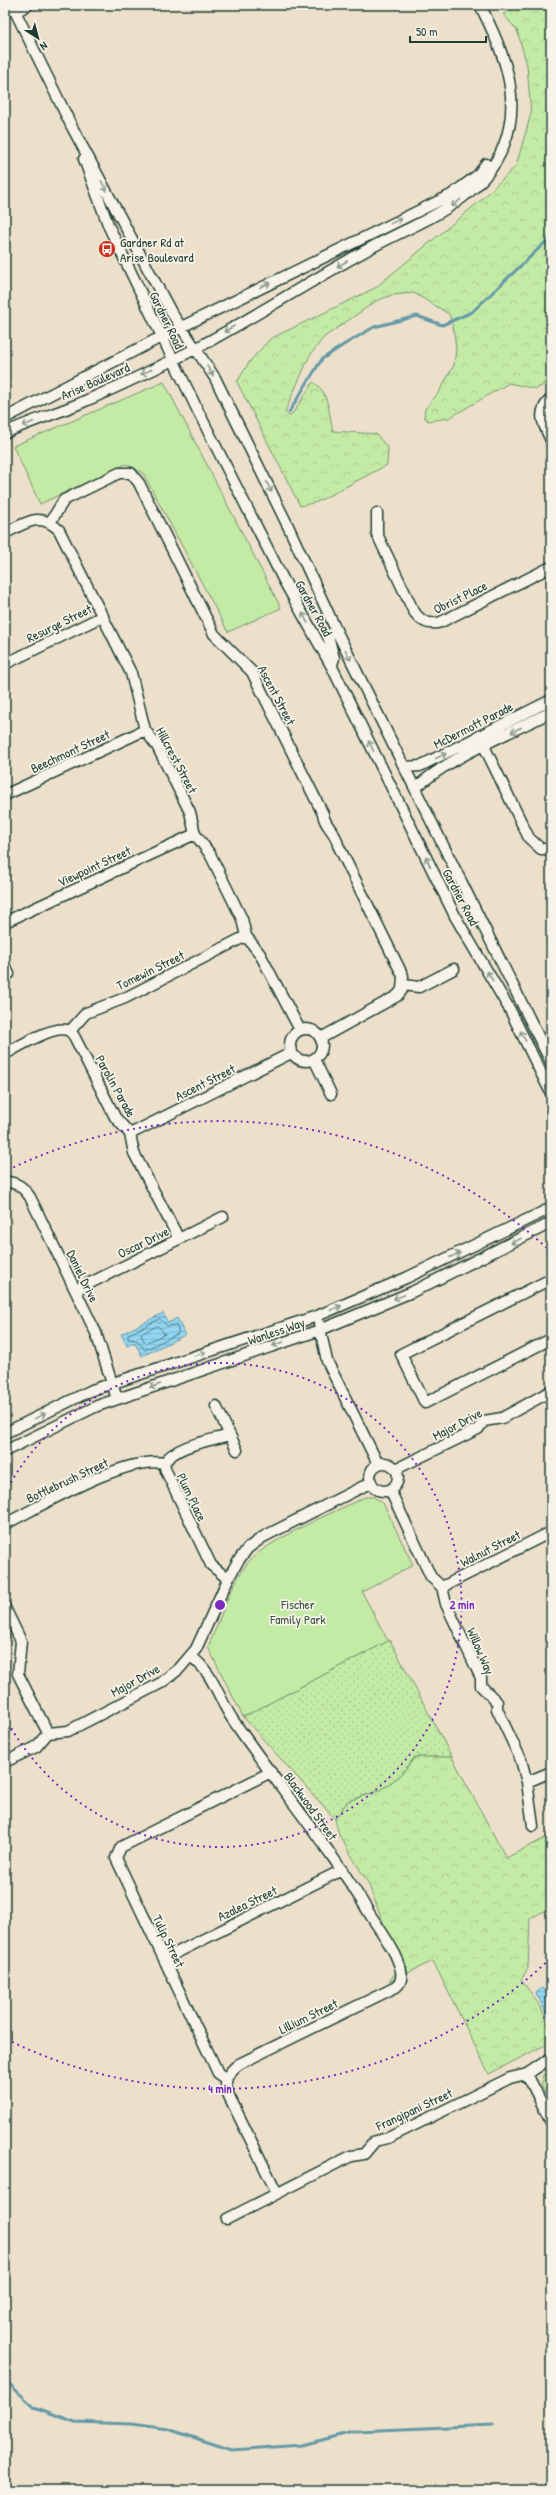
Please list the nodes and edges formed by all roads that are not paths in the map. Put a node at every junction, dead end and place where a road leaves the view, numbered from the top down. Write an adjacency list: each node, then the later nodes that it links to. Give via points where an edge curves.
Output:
1 (28, 5): 3 (street)
2 (481, 7): 5 (street, via 501,47 511,84)
3 (14, 8): 4 (street, Gardner Road)
4 (72, 127): 8 (street, Gardner Road, one-way to 8); 9 (street, Gardner Road, via 109,227)
5 (510, 127): 6 (street, Arise Boulevard, one-way to 5, via 460,190 478,175 496,152); 7 (street, Arise Boulevard, one-way to 7, via 504,146 483,181 453,206)
6 (361, 238): 7 (street); 8 (street, Arise Boulevard, one-way to 6)
7 (367, 250): 10 (street, Arise Boulevard, one-way to 10)
8 (180, 327): 9 (street, Arise Boulevard); 10 (street, Gardner Road)
9 (161, 337): 11 (street, Gardner Road); 13 (street, Arise Boulevard)
10 (194, 349): 11 (street, Arise Boulevard); 21 (street, Gardner Road, one-way to 21, via 215,378)
11 (172, 360): 14 (street, Arise Boulevard, one-way to 14, via 83,402); 23 (street, Gardner Road, one-way to 11, via 283,579)
12 (551, 399): 15 (street, via 541,412)
13 (5, 418)
14 (5, 433)
15 (551, 440)
16 (376, 513): 19 (street, Obrist Place, via 377,534 418,619 426,622 441,622)
17 (51, 521): 18 (street, via 34,519); 20 (street, Hillcrest Street, via 59,530); 36 (street, Ascent Street, via 64,500 119,473 131,473 140,483 214,634 252,672 324,814 325,822 336,834 338,845 403,976)
18 (5, 533)
19 (551, 567)
20 (103, 616): 22 (street, Resurge Street); 26 (street, Hillcrest Street, via 131,673 145,719)
21 (336, 630): 23 (street, via 328,636 334,658); 28 (street, Gardner Road, one-way to 28)
22 (5, 664)
23 (332, 667): 44 (street, Gardner Road, one-way to 23, via 510,1010 456,918)
24 (551, 700): 28 (street, McDermott Parade, one-way to 24, via 420,766)
25 (551, 712): 27 (street, McDermott Parade, one-way to 27)
26 (145, 730): 30 (street, Beechmont Street); 31 (street, Hillcrest Street, via 157,746 190,812)
27 (484, 746): 29 (street, McDermott Parade, via 426,778); 32 (street, via 529,838 541,849)
28 (404, 767): 29 (street, Gardner Road)
29 (415, 789): 43 (street, Gardner Road)
30 (5, 795)
31 (195, 834): 33 (street, Viewpoint Street); 34 (street, Hillcrest Street, via 210,854 242,919)
32 (551, 849)
33 (5, 922)
34 (246, 936): 37 (street, Hillcrest Street, via 260,954); 38 (street, Tomewin Street, via 125,998 86,1013)
35 (454, 969): 36 (street, via 419,987)
36 (404, 985): 39 (street, via 397,996)
37 (300, 1030): 39 (street, via 311,1030); 40 (street, via 290,1041)
38 (70, 1031): 41 (street, via 61,1029 49,1032); 46 (street, Parolin Parade, via 115,1117)
39 (321, 1038): 42 (street, via 322,1049)
40 (291, 1053): 42 (street, via 300,1061); 46 (street, Ascent Street)
41 (5, 1054)
42 (314, 1059): 45 (street)
43 (551, 1062)
44 (551, 1093)
45 (331, 1094)
46 (130, 1134): 52 (street, Parolin Parade, via 134,1153)
47 (5, 1182): 54 (street, Daniel Drive, via 22,1186 30,1197)
48 (551, 1201): 49 (street)
49 (546, 1211): 55 (street, Wanless Way, one-way to 49, via 406,1278)
50 (222, 1217): 52 (street, Oscar Drive)
51 (551, 1223): 56 (street, Wanless Way, one-way to 56, via 412,1292)
52 (179, 1239): 54 (street, Oscar Drive)
53 (551, 1278): 57 (street, via 400,1354 425,1403)
54 (76, 1290): 58 (street, Daniel Drive, via 96,1332)
55 (317, 1316): 56 (street); 58 (street, Wanless Way, one-way to 55)
56 (320, 1330): 60 (street, Wanless Way, one-way to 60); 67 (street, via 327,1361)
57 (551, 1339)
58 (112, 1383): 60 (street, Daniel Drive); 62 (street, Wanless Way, one-way to 58, via 92,1390)
59 (551, 1391): 68 (street, Major Drive, via 502,1418 484,1421 478,1429)
60 (117, 1399): 65 (street, Wanless Way, via 97,1406)
61 (216, 1406): 63 (street)
62 (5, 1433)
63 (229, 1435): 64 (street); 66 (street, Plum Place, via 178,1451)
64 (237, 1450)
65 (5, 1451)
66 (164, 1463): 71 (street, Bottlebrush Street, via 148,1461 93,1480); 73 (street, Plum Place, via 211,1565)
67 (378, 1464): 68 (street, via 390,1463); 69 (street, via 369,1474)
68 (396, 1469): 70 (street, via 398,1481)
69 (370, 1482): 70 (street, via 376,1489); 73 (street, Major Drive, via 263,1537 248,1548)
70 (390, 1490): 74 (street, Willow Way, via 431,1576)
71 (5, 1524)
72 (551, 1532): 74 (street, Walnut Street)
73 (228, 1579): 76 (street, Major Drive, via 196,1649)
74 (442, 1587): 81 (street, Willow Way, via 446,1604 481,1678 481,1686 497,1702 497,1709 521,1760)
75 (5, 1608): 77 (street, via 21,1641 18,1674)
76 (190, 1656): 77 (street, Major Drive, via 179,1669 161,1683 68,1731); 79 (street, Blackwood Street, via 201,1663 207,1671 232,1718)
77 (48, 1733): 78 (street, via 36,1747)
78 (5, 1762)
79 (271, 1772): 83 (street, Blackwood Street); 84 (street, Tulip Street, via 121,1847 116,1858)
80 (551, 1772): 81 (street)
81 (527, 1782): 82 (street, Willow Way)
82 (533, 1826)
83 (342, 1870): 84 (street, Azalea Street); 85 (street, Blackwood Street, via 395,1955)
84 (164, 1959): 88 (street, Tulip Street, via 218,2073)
85 (402, 1978): 88 (street, Lillium Street, via 396,1987 239,2064)
86 (551, 2058): 87 (street, Frangipani Street)
87 (527, 2074): 89 (street); 90 (street, Frangipani Street, via 510,2078 388,2138 375,2141 364,2154 351,2156)
88 (225, 2078): 90 (street, Tulip Street, via 229,2096)
89 (551, 2122)
90 (278, 2193): 91 (street, Frangipani Street)
91 (227, 2219)

